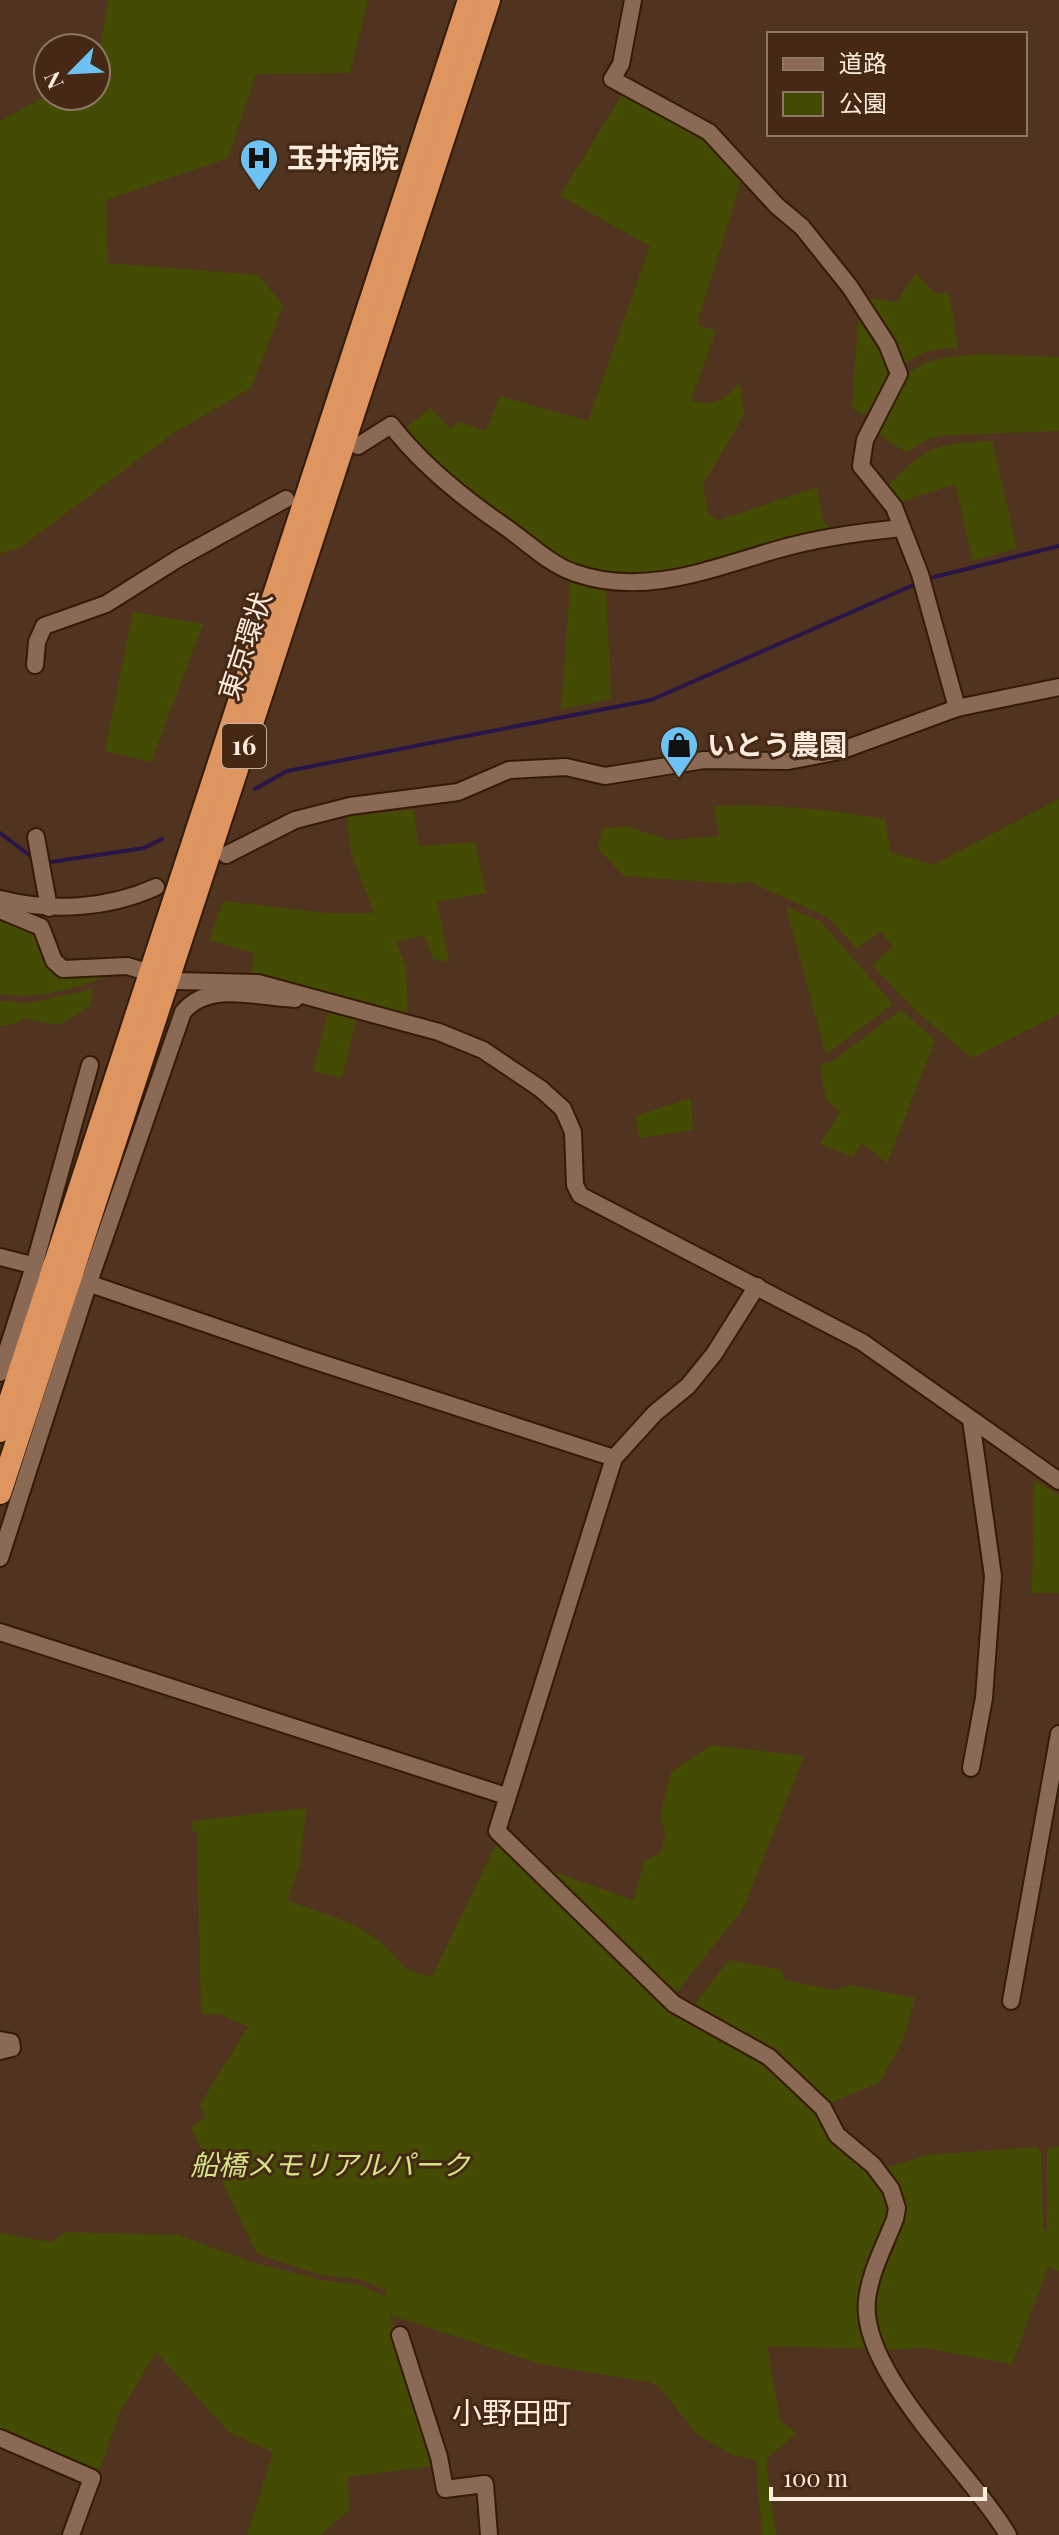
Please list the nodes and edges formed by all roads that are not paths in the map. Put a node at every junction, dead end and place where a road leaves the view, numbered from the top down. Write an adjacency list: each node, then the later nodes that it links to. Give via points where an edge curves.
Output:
1 (469, 0): 16 (highway, 東京環状 / 16)
2 (489, 0): 16 (highway, 東京環状 / 16)
3 (633, 0): 6 (street, via 621,64 612,79 709,132 826,256 887,344 899,374 865,440 861,466 894,507)
4 (358, 446): 6 (street, via 391,425 407,446 474,505 572,572 605,581 687,577 797,545)
5 (286, 499): 7 (street, via 106,604 44,626)
6 (902, 528): 9 (street, via 923,582)
7 (35, 665)
8 (1059, 687): 9 (street)
9 (957, 708): 11 (street, via 840,751 788,761 704,760 605,776 566,767 509,770 458,792 350,806 295,820)
10 (38, 853): 14 (street)
11 (226, 855)
12 (156, 887): 14 (street, via 129,899)
13 (0, 899): 14 (street)
14 (49, 908)
15 (0, 910): 16 (street, via 41,927 59,968 127,966)
16 (158, 975): 17 (street, via 258,983); 20 (highway, 東京環状 / 16)
17 (318, 999): 20 (street, via 216,992 183,1012); 21 (street, via 439,1032 483,1050 563,1109 573,1132 580,1195)
18 (90, 1065): 20 (street)
19 (0, 1257): 20 (street)
20 (61, 1275): 22 (street); 24 (highway, 東京環状 / 16); 25 (street); 27 (highway, 東京環状 / 16); 28 (street)
21 (757, 1286): 23 (street, via 862,1342); 25 (street, via 706,1365)
22 (0, 1373)
23 (971, 1420): 26 (street); 31 (street, via 990,1536 993,1601)
24 (0, 1431)
25 (614, 1458): 32 (street)
26 (1059, 1481)
27 (0, 1493)
28 (0, 1558)
29 (0, 1632): 32 (street)
30 (1059, 1734): 33 (street)
31 (971, 1768)
32 (506, 1796): 40 (street, via 497,1831 506,1841 674,2004 769,2057 823,2108 837,2135 873,2165 891,2189 895,2219 866,2303 879,2352 914,2414)
33 (1011, 2001)
34 (0, 2040): 35 (street, via 11,2042 12,2048)
35 (0, 2051)
36 (400, 2335): 39 (street, via 445,2489 485,2484)
37 (0, 2438): 38 (street, via 92,2478)
38 (71, 2535)
39 (489, 2535)
40 (1008, 2535)

